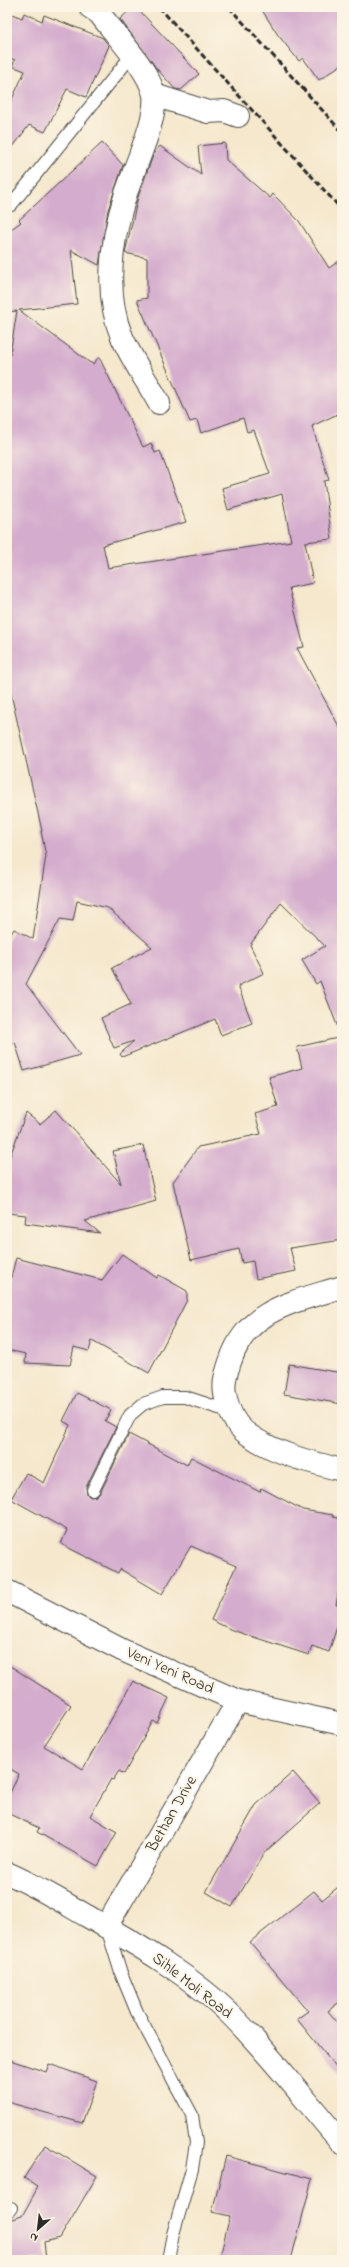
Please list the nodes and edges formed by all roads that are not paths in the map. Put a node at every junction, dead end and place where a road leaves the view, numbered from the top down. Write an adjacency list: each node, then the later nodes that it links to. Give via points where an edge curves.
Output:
1 (90, 7): 2 (street, via 99,13)
2 (132, 56): 3 (street, via 144,71); 5 (lane)
3 (154, 96): 4 (street, via 208,112 224,111); 6 (street, via 152,117 124,196 115,238 112,278 114,312 122,337)
4 (238, 116)
5 (11, 205)
6 (159, 403)
7 (342, 1287): 8 (street, via 277,1307 251,1325 234,1349 224,1383)
8 (228, 1411): 9 (street, via 247,1434 270,1447 307,1461); 10 (lane, via 185,1397 163,1397 143,1404 130,1415)
9 (342, 1470)
10 (93, 1490)
11 (7, 1591): 12 (street, Veni Yeni Road, via 129,1653)
12 (238, 1701): 13 (street, Veni Yeni Road); 15 (street, Bethan Drive)
13 (342, 1724)
14 (7, 1873): 15 (street, Sihle Moli Road)
15 (106, 1927): 16 (street, Sihle Moli Road, via 149,1953 232,2016); 17 (lane, via 137,2012 192,2115 196,2143 192,2169)
16 (342, 2143)
17 (168, 2260)

